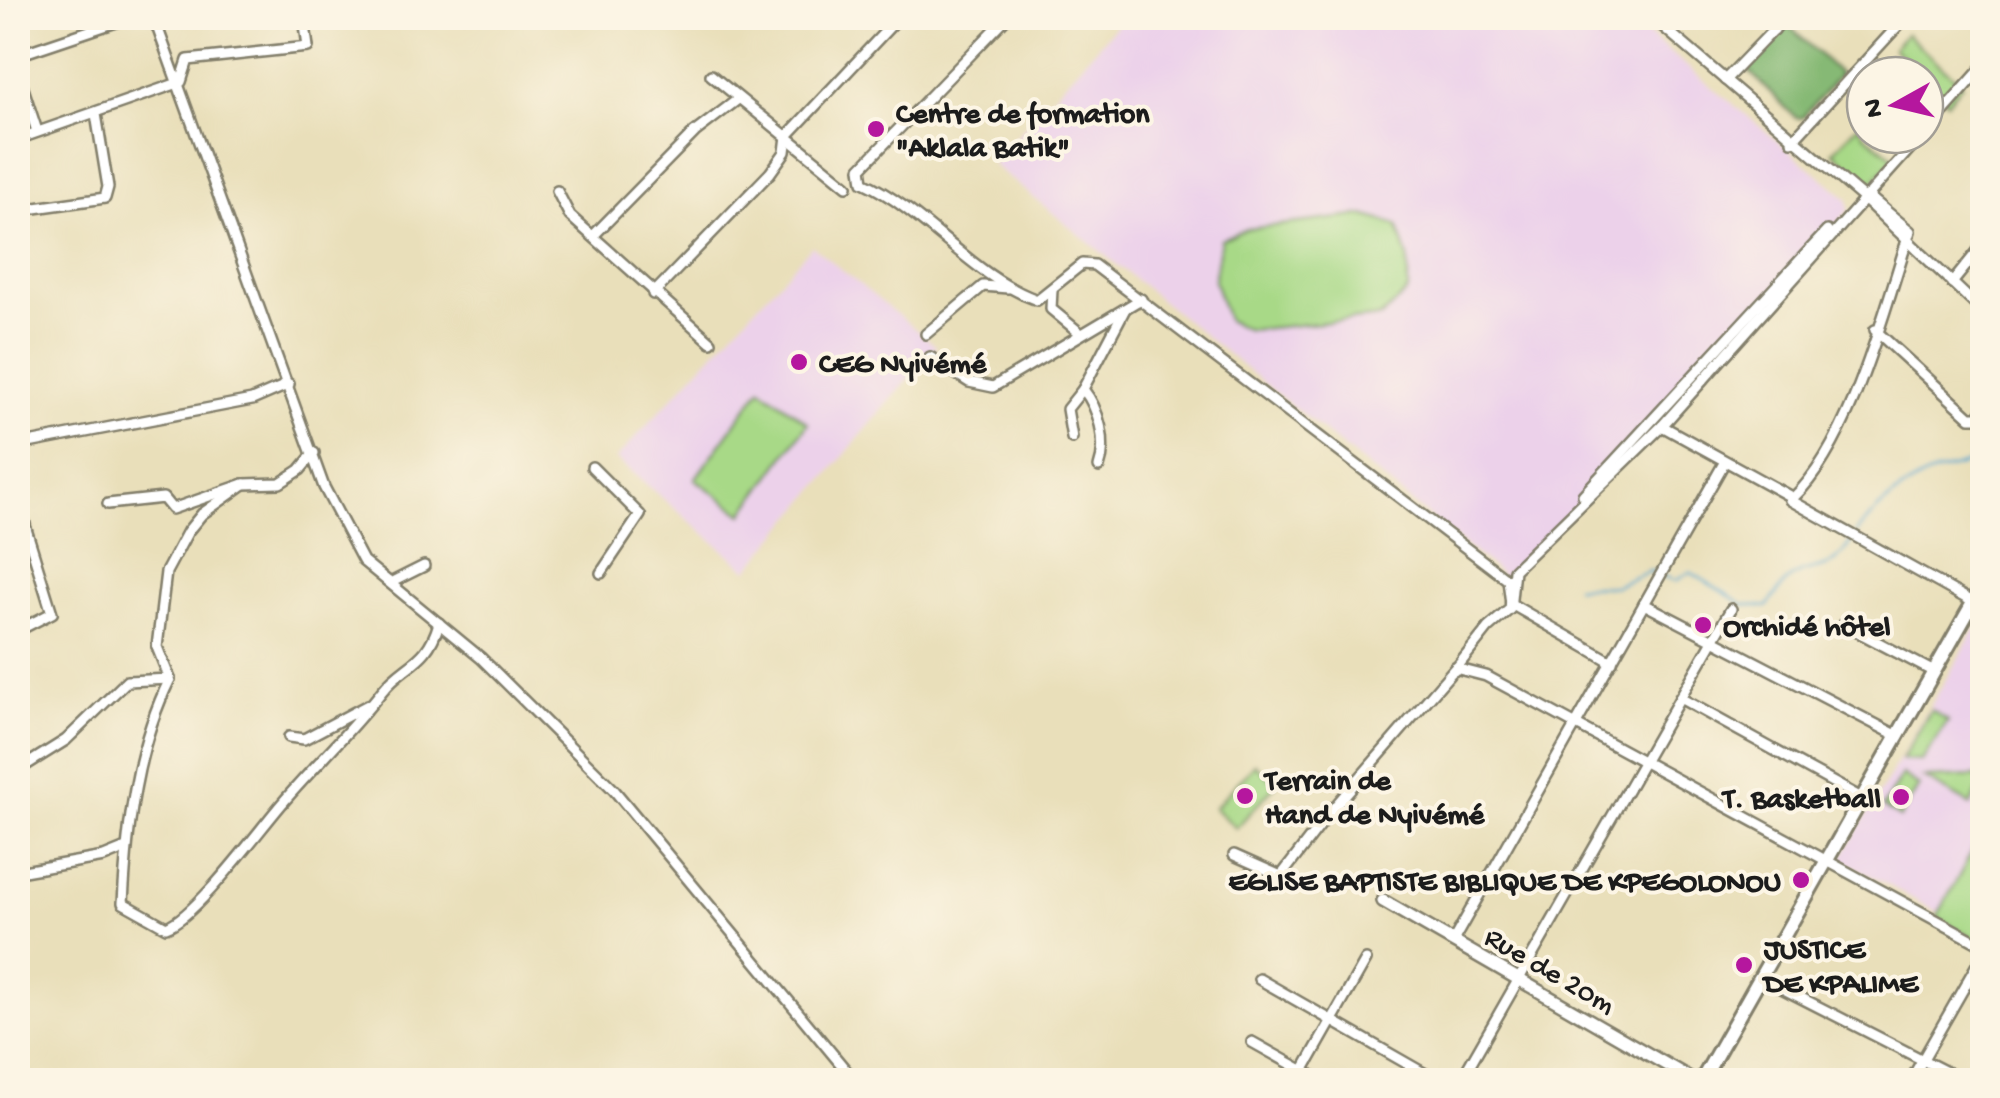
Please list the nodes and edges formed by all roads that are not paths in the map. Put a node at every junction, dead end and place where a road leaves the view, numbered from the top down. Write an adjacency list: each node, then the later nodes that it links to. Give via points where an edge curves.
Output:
1 (128, 18): 11 (street)
2 (154, 18): 16 (street)
3 (304, 18): 16 (street, via 308,47 188,60)
4 (898, 18): 21 (street)
5 (1006, 18): 33 (street, via 861,168 862,182 898,200)
6 (1653, 18): 15 (street)
7 (1761, 18): 10 (street)
8 (1785, 18): 10 (street)
9 (1905, 18): 23 (street)
10 (1774, 30): 15 (street)
11 (18, 56)
12 (1982, 68): 18 (street)
13 (18, 73): 20 (street)
14 (711, 75): 17 (street)
15 (1725, 80): 23 (street)
16 (181, 82): 19 (street); 44 (street)
17 (736, 100): 21 (street); 29 (street, via 695,132)
18 (1945, 107)
19 (96, 114): 20 (street); 28 (street, via 108,187 104,198)
20 (37, 132): 22 (street)
21 (786, 136): 25 (street); 35 (street, via 785,152 770,173)
22 (18, 139)
23 (1792, 141): 27 (street)
24 (1901, 155): 27 (street)
25 (847, 186)
26 (557, 191): 29 (street, via 570,216)
27 (1864, 195): 30 (street); 47 (street); 48 (street); 52 (street, via 1910,231 1857,390 1814,480 1794,498)
28 (35, 208)
29 (593, 236): 35 (street)
30 (1908, 242): 32 (street); 39 (street)
31 (1982, 246): 32 (street)
32 (1952, 283): 38 (street)
33 (1011, 288): 34 (street, via 1038,300); 41 (street, via 983,286)
34 (1052, 290): 36 (street, via 1088,262); 40 (street, via 1051,309)
35 (653, 294): 42 (street)
36 (1141, 299): 37 (street); 62 (street)
37 (1125, 309): 40 (street); 45 (street)
38 (1982, 311)
39 (1876, 330): 46 (street, via 1970,417); 55 (street)
40 (1080, 333): 43 (street, via 993,387 969,382)
41 (926, 334)
42 (711, 342)
43 (930, 358)
44 (288, 384): 50 (street, via 252,400); 51 (street)
45 (1083, 389): 49 (street, via 1067,409); 54 (street, via 1098,415)
46 (1982, 411)
47 (1648, 420): 52 (street); 62 (street)
48 (1662, 426): 52 (street); 82 (street, via 1514,570 1510,609)
49 (1072, 438)
50 (18, 446)
51 (314, 453): 56 (street, via 280,483); 63 (street, via 324,488 363,562)
52 (1724, 462): 65 (street); 66 (street)
53 (592, 467): 61 (street, via 640,515)
54 (1100, 467)
55 (1820, 468)
56 (244, 484): 58 (street, via 172,509 164,498); 74 (street, via 202,514 166,572 156,647)
57 (18, 490): 59 (street)
58 (108, 504)
59 (22, 530): 70 (street, via 52,613)
60 (424, 566): 63 (street)
61 (601, 573)
62 (1508, 580): 72 (street, via 1511,604)
63 (392, 582): 68 (street)
64 (1982, 587): 66 (main road)
65 (1644, 604): 71 (street); 72 (street)
66 (1978, 605): 73 (main road)
67 (1731, 609): 71 (street)
68 (439, 623): 76 (street, via 432,646); 100 (street, via 537,709 614,790)
69 (1844, 624): 73 (street)
70 (19, 630)
71 (1714, 640): 75 (street); 78 (street)
72 (1612, 662): 77 (street)
73 (1934, 672): 78 (main road)
74 (170, 679): 81 (street, via 128,681 66,740); 84 (street, via 146,727)
75 (1680, 698): 80 (street); 83 (street)
76 (374, 701): 79 (street, via 304,738); 84 (street, via 172,926 123,905)
77 (1576, 725): 80 (street); 85 (street, via 1486,676 1455,668 1281,876); 89 (street)
78 (1898, 736): 83 (main road)
79 (289, 737)
80 (1644, 761): 86 (street); 95 (street)
81 (18, 770)
82 (1344, 791)
83 (1863, 799): 86 (main road)
84 (126, 848): 87 (street)
85 (1234, 855)
86 (1828, 861): 90 (street); 93 (main road)
87 (18, 872)
88 (1383, 901): 89 (street, Rue de 20m)
89 (1453, 941): 95 (street, Rue de 20m)
90 (1982, 945)
91 (1982, 956): 98 (street)
92 (1366, 960): 96 (street)
93 (1762, 978): 98 (street); 105 (main road)
94 (1259, 979): 96 (street)
95 (1519, 980): 103 (street); 104 (street, Rue de 20m)
96 (1332, 1021): 99 (street); 102 (street)
97 (1252, 1042): 99 (street)
98 (1922, 1060): 106 (street); 107 (street)
99 (1301, 1076): 101 (street)
100 (854, 1080)
101 (1320, 1080)
102 (1436, 1080)
103 (1461, 1080)
104 (1693, 1080)
105 (1702, 1080)
106 (1911, 1080)
107 (1962, 1080)

